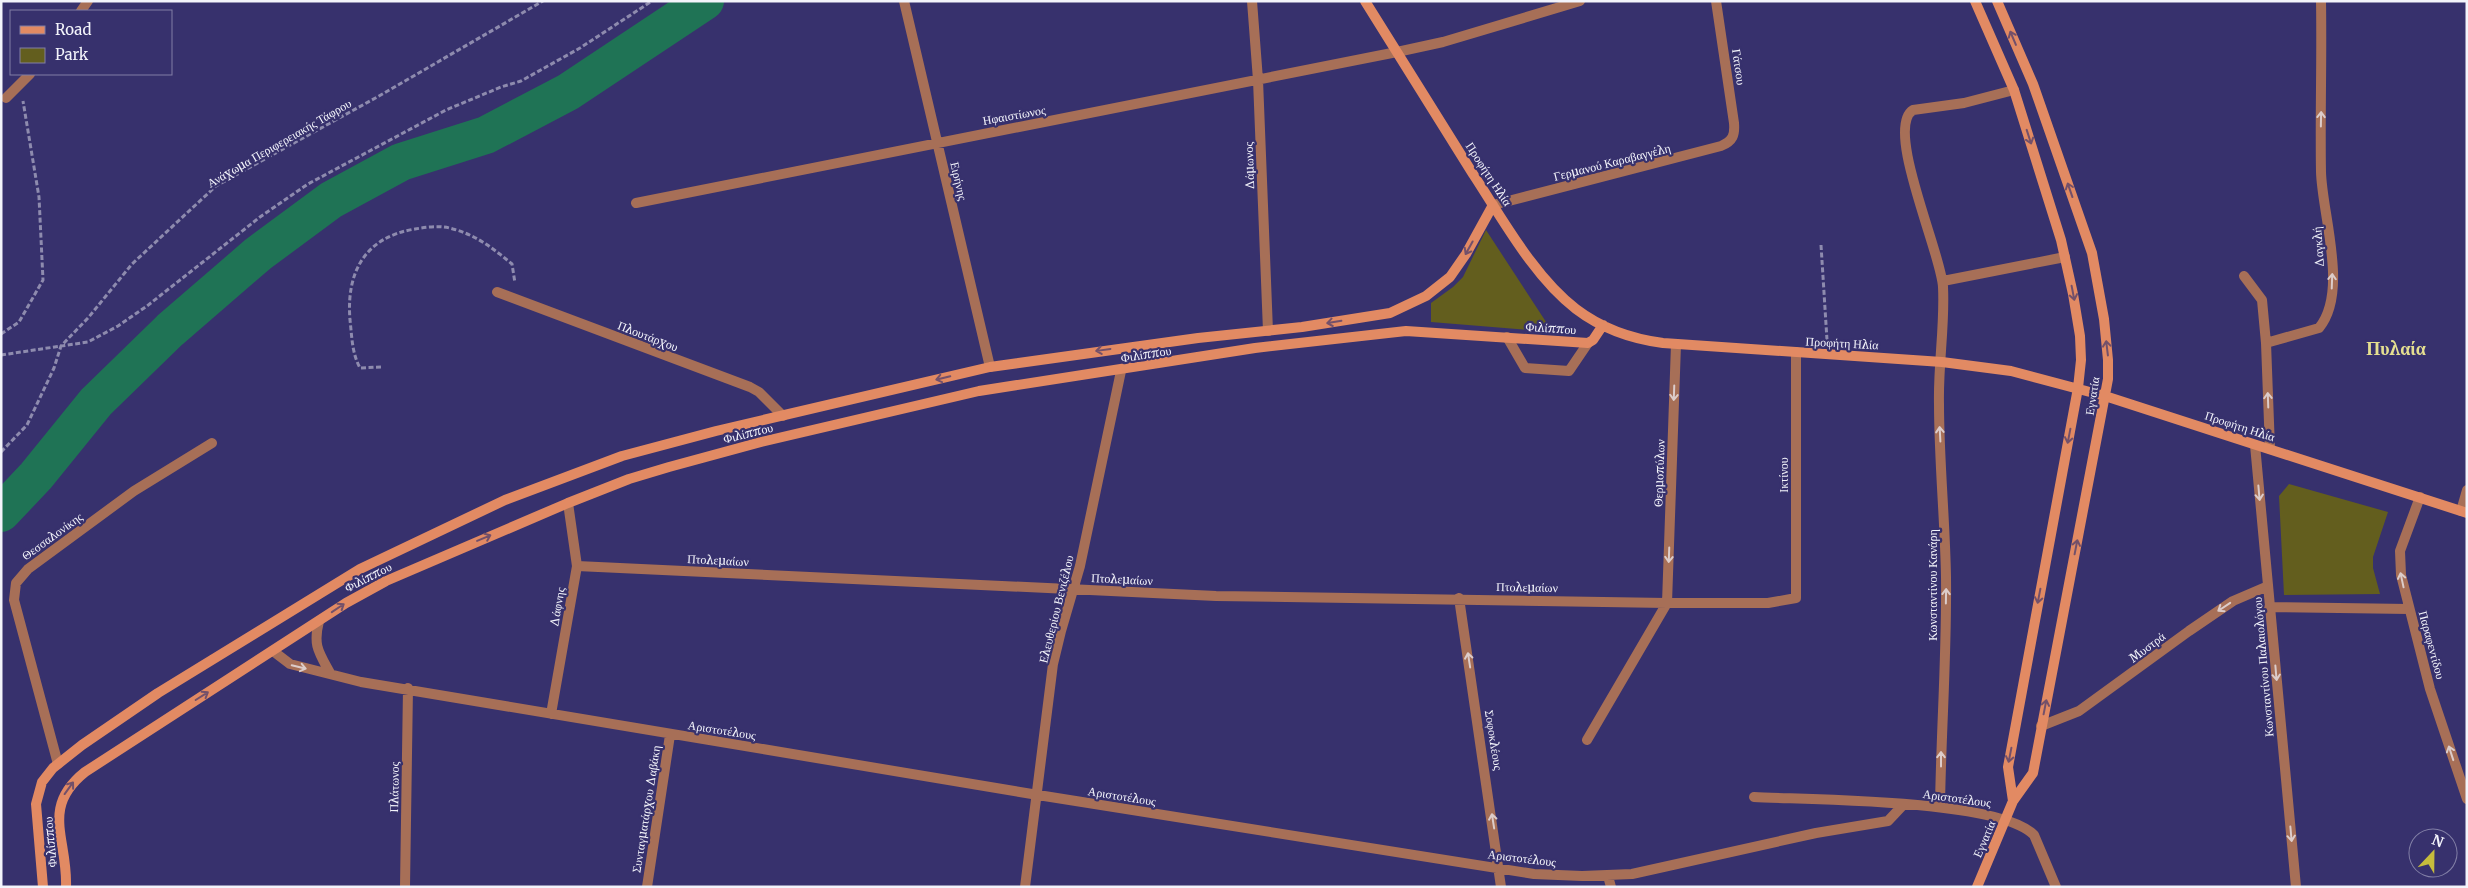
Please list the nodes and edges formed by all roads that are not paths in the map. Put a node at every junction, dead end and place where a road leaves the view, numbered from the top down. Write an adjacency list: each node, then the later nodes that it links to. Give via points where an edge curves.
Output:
1 (904, 1): 15 (street, Ειρήνης)
2 (1252, 1): 11 (street, Δάμωνος)
3 (1364, 1): 9 (street, Προφήτη Ηλία)
4 (1580, 1): 9 (street, Ηφαιστίωνος, via 1443,42)
5 (1716, 1): 14 (street, Γάτσου, via 1734,123)
6 (1975, 1): 12 (street, Εγνατία)
7 (1997, 1): 33 (street, Εγνατία, one-way to 7, via 2108,360 2092,254 2033,84)
8 (2321, 1): 26 (street, Δαγκλή, one-way to 8, via 2319,328 2330,307 2332,253 2321,170)
9 (1397, 52): 11 (street, Ηφαιστίωνος); 17 (street, Προφήτη Ηλία)
10 (29, 75): 13 (street)
11 (1258, 80): 15 (street, Ηφαιστίωνος); 23 (street, Δάμωνος)
12 (2014, 90): 18 (street, Εγνατία, one-way to 18); 20 (street, Κωνσταντίνου Κανάρη, via 1964,104 1910,111 1904,130 1905,145)
13 (6, 98)
14 (1733, 137): 17 (street, Γερμανού Καραβαγγέλη, via 1721,146)
15 (937, 142): 16 (street, Ηφαιστίωνος); 30 (street, Ειρήνης)
16 (636, 203)
17 (1493, 205): 22 (street, Προφήτη Ηλία, via 1557,292); 23 (street, Φιλίππου, one-way to 23, via 1458,266 1426,296 1390,313)
18 (2065, 257): 20 (street); 32 (street, Εγνατία, one-way to 32, via 2080,339)
19 (2244, 276): 26 (street, via 2262,300)
20 (1943, 281): 29 (street, Κωνσταντίνου Κανάρη)
21 (497, 292): 34 (street, Πλουτάρχου, via 750,387)
22 (1602, 325): 25 (street, Φιλίππου); 27 (street, Προφήτη Ηλία, via 1641,339)
23 (1268, 331): 30 (street, Φιλίππου, one-way to 30)
24 (1507, 337): 25 (street, Φιλίππου); 25 (street, via 1525,368 1569,371); 31 (street, Φιλίππου, via 1406,331 1255,348)
25 (1588, 343)
26 (2266, 343): 37 (street, one-way to 26)
27 (1676, 344): 28 (street, Προφήτη Ηλία); 47 (street, Θερμοπύλων, one-way to 47)
28 (1796, 352): 29 (street, Προφήτη Ηλία); 46 (street, Ικτίνου)
29 (1942, 362): 32 (street, Προφήτη Ηλία, via 2011,371); 65 (street, Κωνσταντίνου Κανάρη, one-way to 29, via 1946,579 1939,403)
30 (990, 367): 34 (street, Φιλίππου, one-way to 34)
31 (1121, 370): 40 (street, Φιλίππου, via 979,391 761,442 629,479); 44 (street, Ελευθερίου Βενιζέλου)
32 (2078, 388): 33 (street, Προφήτη Ηλία); 63 (street, Εγνατία, one-way to 63, via 2008,767)
33 (2105, 396): 36 (street, Προφήτη Ηλία); 55 (street, Εγνατία, one-way to 33)
34 (783, 416): 58 (street, Φιλίππου, via 622,456 505,500 360,569 158,693)
35 (212, 443): 58 (street, Θεσσαλονίκης, via 134,491 28,569 18,580 14,600)
36 (2255, 445): 37 (street, Προφήτη Ηλία); 43 (street, Κωνσταντίνου Παλαιολόγου, one-way to 43)
37 (2270, 449): 39 (street, Προφήτη Ηλία)
38 (2467, 490): 41 (street)
39 (2420, 497): 41 (street, Προφήτη Ηλία); 49 (street, Παραφεντίδου, one-way to 39, via 2399,556)
40 (568, 503): 42 (street, Δάφνης); 50 (street, Φιλίππου, one-way to 40, via 386,581)
41 (2464, 512)
42 (577, 566): 44 (street, Πτολεμαίων); 54 (street, Δάφνης)
43 (2268, 586): 48 (street, Κωνσταντίνου Παλαιολόγου); 55 (street, Μυστρά, one-way to 55, via 2233,601 2079,711)
44 (1073, 589): 45 (street, Πτολεμαίων, via 1216,596); 60 (street, Ελευθερίου Βενιζέλου, via 1054,664)
45 (1459, 598): 47 (street, Πτολεμαίων); 67 (street, Σοφοκλέους, one-way to 45)
46 (1796, 598): 47 (street, Πτολεμαίων, via 1768,603)
47 (1667, 603): 57 (street)
48 (2269, 607): 49 (street); 78 (street, Κωνσταντίνου Παλαιολόγου, one-way to 78)
49 (2409, 609): 59 (street, Παραφεντίδου, one-way to 49, via 2430,689)
50 (319, 620): 51 (street, Φιλίππου); 52 (street, via 316,644)
51 (273, 651): 52 (street, Αριστοτέλους, one-way to 52, via 290,664); 70 (street, Φιλίππου, one-way to 51, via 59,813 64,794 74,780)
52 (330, 672): 53 (street, Αριστοτέλους, via 347,679)
53 (408, 688): 54 (street, Αριστοτέλους); 71 (street, Πλάτωνος)
54 (550, 714): 56 (street, Αριστοτέλους)
55 (2041, 726): 63 (street, Εγνατία, via 2032,773)
56 (670, 734): 60 (street, Αριστοτέλους); 72 (street, Συνταγματάρχου Δαβάκη)
57 (1587, 740)
58 (58, 764): 69 (street, Φιλίππου, via 42,782 37,797 36,822)
59 (2465, 788): 62 (street, Παραφεντίδου)
60 (1038, 795): 67 (street, Αριστοτέλους); 73 (street, Ελευθερίου Βενιζέλου)
61 (1754, 797): 64 (street, Αριστοτέλους)
62 (2467, 799)
63 (2014, 801): 66 (street, Εγνατία)
64 (1904, 804): 65 (street, Αριστοτέλους); 68 (street, Αριστοτέλους, via 1888,821 1816,833 1632,874)
65 (1940, 807): 66 (street, Αριστοτέλους)
66 (2006, 819): 76 (street, Εγνατία); 77 (street, Αριστοτέλους, via 2034,835)
67 (1500, 869): 68 (street, Αριστοτέλους, via 1534,874); 74 (street, Σοφοκλέους)
68 (1608, 876): 75 (street)
69 (43, 887)
70 (66, 887)
71 (405, 887)
72 (647, 887)
73 (1026, 887)
74 (1501, 887)
75 (1611, 887)
76 (1977, 887)
77 (2056, 887)
78 (2296, 887)

